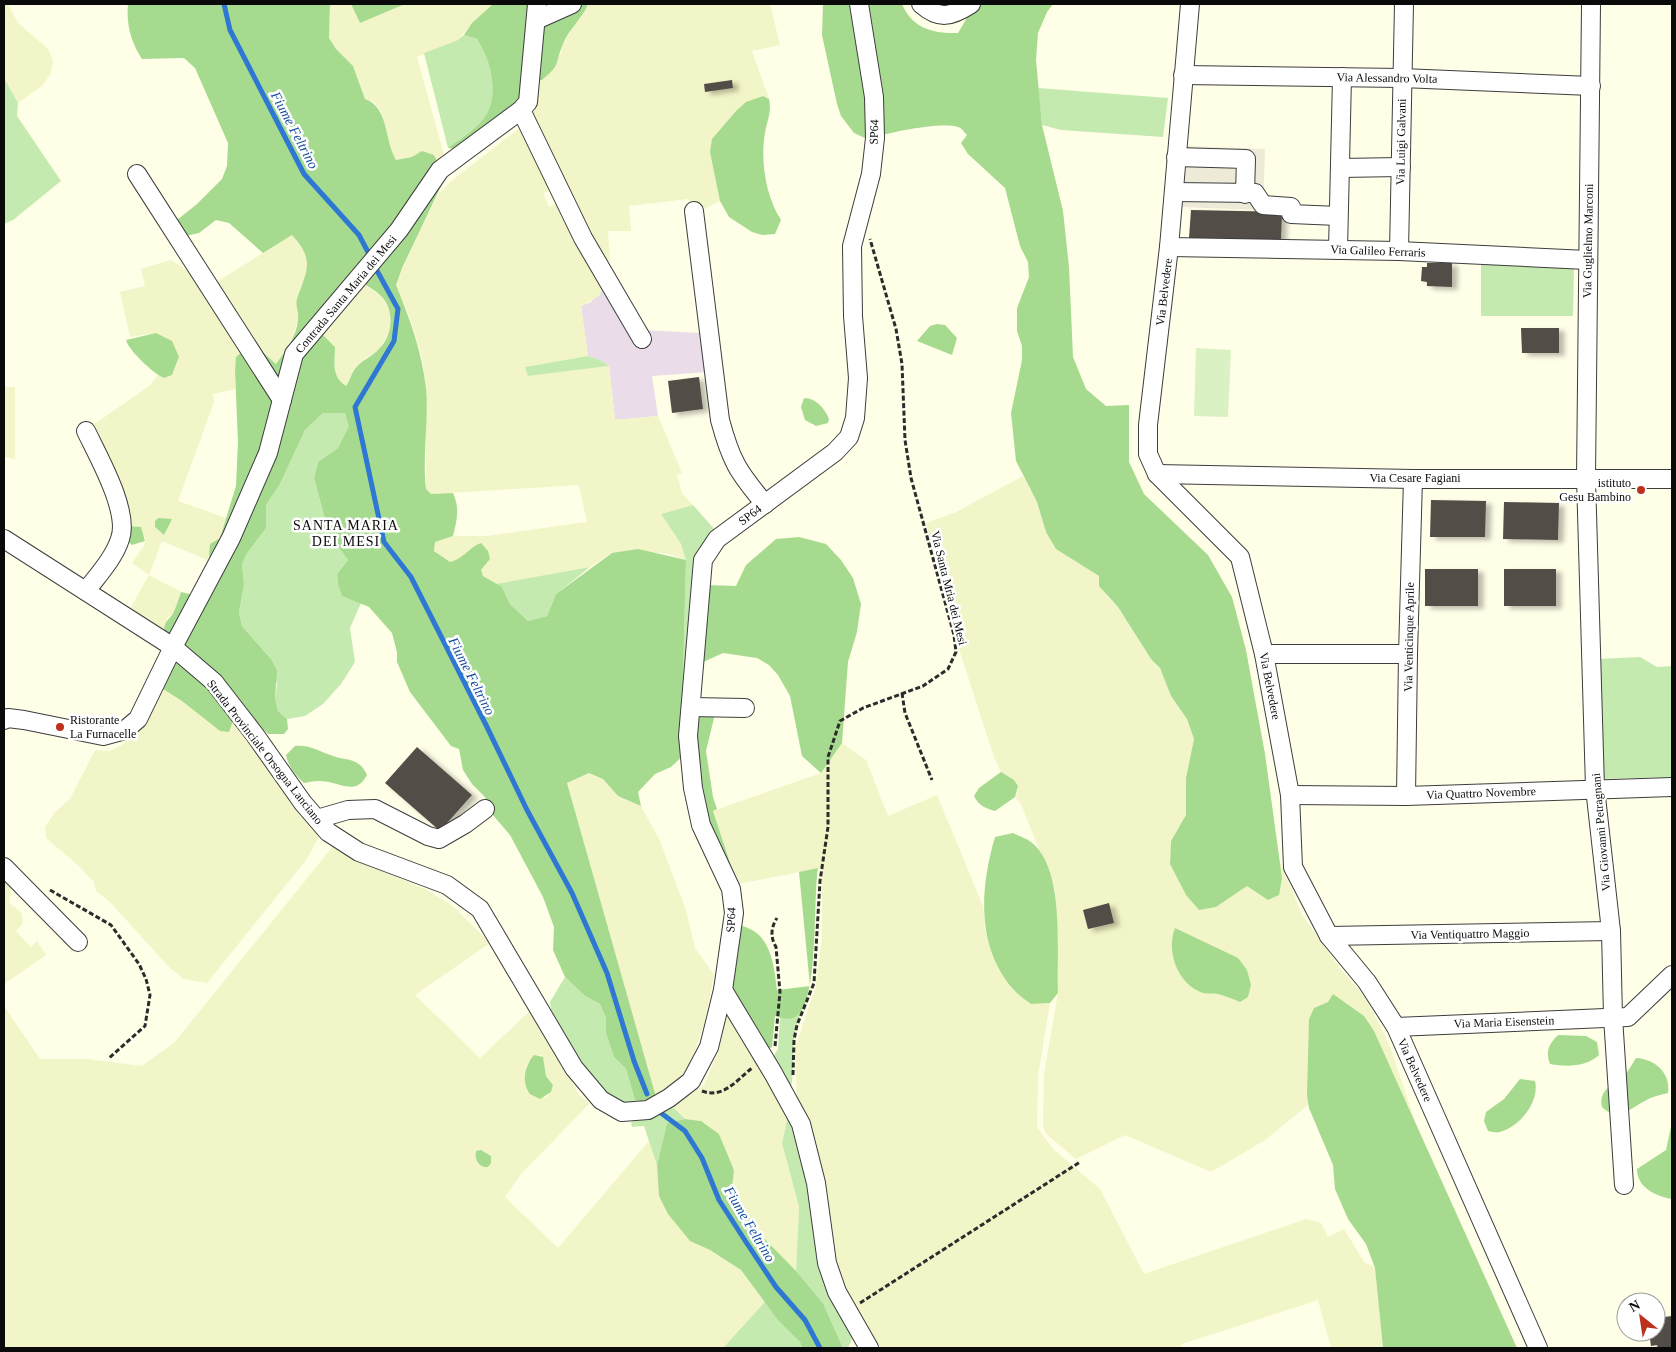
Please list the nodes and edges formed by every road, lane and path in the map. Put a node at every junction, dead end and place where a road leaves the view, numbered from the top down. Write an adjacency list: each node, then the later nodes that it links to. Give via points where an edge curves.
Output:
1 (572, 4): 8 (street)
2 (859, 4): 22 (street, SP64, via 874,97 876,138)
3 (921, 4): 4 (street, via 932,14 947,15)
4 (971, 4)
5 (1190, 4): 9 (street, Via Belvedere)
6 (1404, 4): 11 (street, Via Luigi Galvani)
7 (1591, 4): 12 (street, Via Guglielmo Marconi)
8 (537, 12): 13 (street, via 528,102)
9 (1183, 75): 10 (street, Via Alessandro Volta); 14 (street, Via Belvedere)
10 (1342, 77): 11 (street, Via Alessandro Volta); 16 (street)
11 (1402, 78): 12 (street, Via Alessandro Volta); 15 (street, Via Luigi Galvani)
12 (1591, 86): 26 (street, Via Guglielmo Marconi)
13 (521, 110): 27 (street, via 583,238); 28 (street, Contrada Santa Maria dei Mesi, via 440,170 399,230 294,354)
14 (1176, 157): 18 (street, Via Belvedere); 19 (street, via 1246,159)
15 (1401, 167): 16 (street); 25 (street, Via Luigi Galvani)
16 (1340, 168): 21 (street)
17 (137, 174): 28 (street)
18 (1174, 192): 19 (street); 23 (street, Via Belvedere)
19 (1245, 194): 21 (street, via 1255,194 1263,205 1291,207 1291,214)
20 (694, 211): 34 (street, via 720,420 729,452 740,474)
21 (1338, 216): 24 (street)
22 (858, 223): 34 (street, SP64, via 852,246 858,378 855,418 849,437 835,452); 40 (path, Via Santa Mria dei Mesi, via 865,226 874,249 896,329 902,364 907,459 956,652 948,669 922,686)
23 (1169, 247): 24 (street, Via Galileo Ferraris); 30 (street, Via Belvedere, via 1148,425 1148,454)
24 (1338, 250): 25 (street, Via Galileo Ferraris)
25 (1399, 251): 26 (street, Via Galileo Ferraris)
26 (1587, 260): 31 (street, Via Guglielmo Marconi)
27 (642, 340)
28 (282, 400): 37 (street, Contrada Santa Maria dei Mesi, via 268,454 231,538)
29 (86, 430): 36 (street, via 120,506 121,538)
30 (1157, 474): 32 (street, Via Cesare Fagiani); 38 (street, Via Belvedere, via 1240,557)
31 (1586, 478): 32 (street, Via Cesare Fagiani); 33 (street, Via Cesare Fagiani); 46 (street, Via Giovanni Petragnani)
32 (1413, 479): 39 (street, Via Venticinque Aprile)
33 (1672, 479)
34 (765, 504): 41 (street, SP64, via 717,539 703,560)
35 (4, 539): 36 (street, Strada Provinciale Orsogna Lanciano)
36 (86, 591): 37 (street, Strada Provinciale Orsogna Lanciano)
37 (173, 647): 43 (street, Contrada Santa Maria dei Mesi, via 138,719 125,730 102,736 24,720); 50 (street, Strada Provinciale Orsogna Lanciano, via 214,682)
38 (1264, 654): 39 (street); 47 (street, Via Belvedere)
39 (1408, 654): 48 (street, Via Venticinque Aprile)
40 (902, 693): 44 (path, via 905,714); 65 (path, Via Santa Mria dei Mesi, via 840,721 828,757 828,827 820,881 814,983 797,1025 794,1087)
41 (691, 707): 42 (street); 58 (street, SP64, via 688,736 693,788 701,826 731,889 734,913)
42 (745, 708)
43 (4, 720)
44 (932, 780)
45 (1672, 787): 46 (street, Via Quattro Novembre)
46 (1595, 788): 48 (street, Via Quattro Novembre); 54 (street, Via Giovanni Petragnani)
47 (1290, 795): 48 (street, Via Quattro Novembre); 55 (street, Via Belvedere, via 1293,867)
48 (1406, 796)
49 (485, 808): 50 (street, via 439,840 375,809 348,810)
50 (317, 819): 64 (street, Strada Provinciale Orsogna Lanciano, via 328,832 359,852 447,885 480,909 574,1068 601,1100 622,1112 648,1110)
51 (4, 867): 52 (street)
52 (28, 892): 56 (street); 63 (path, via 38,888 54,891 111,926 139,964 150,995 145,1026)
53 (777, 918): 62 (path, via 772,940 776,946 780,992 775,1047)
54 (1611, 931): 55 (street, Via Ventiquattro Maggio); 59 (street, Via Giovanni Petragnani)
55 (1329, 936): 60 (street, Via Belvedere, via 1367,982)
56 (78, 942)
57 (1672, 975): 59 (street, Via Maria Eisenstein, via 1628,1017)
58 (723, 990): 61 (street, SP64); 62 (street)
59 (1613, 1018): 60 (street, Via Maria Eisenstein); 67 (street, Via Giovanni Petragnani)
60 (1396, 1027): 70 (street, Via Belvedere)
61 (709, 1047): 64 (street, Strada Provinciale Orsogna Lanciano)
62 (765, 1059): 64 (path, via 723,1091 713,1094 704,1093); 65 (street)
63 (108, 1060)
64 (691, 1081)
65 (789, 1102): 68 (street, via 801,1124 816,1183 827,1262)
66 (1080, 1162): 68 (path)
67 (1624, 1185)
68 (847, 1311): 69 (street)
69 (869, 1348)
70 (1538, 1348)

